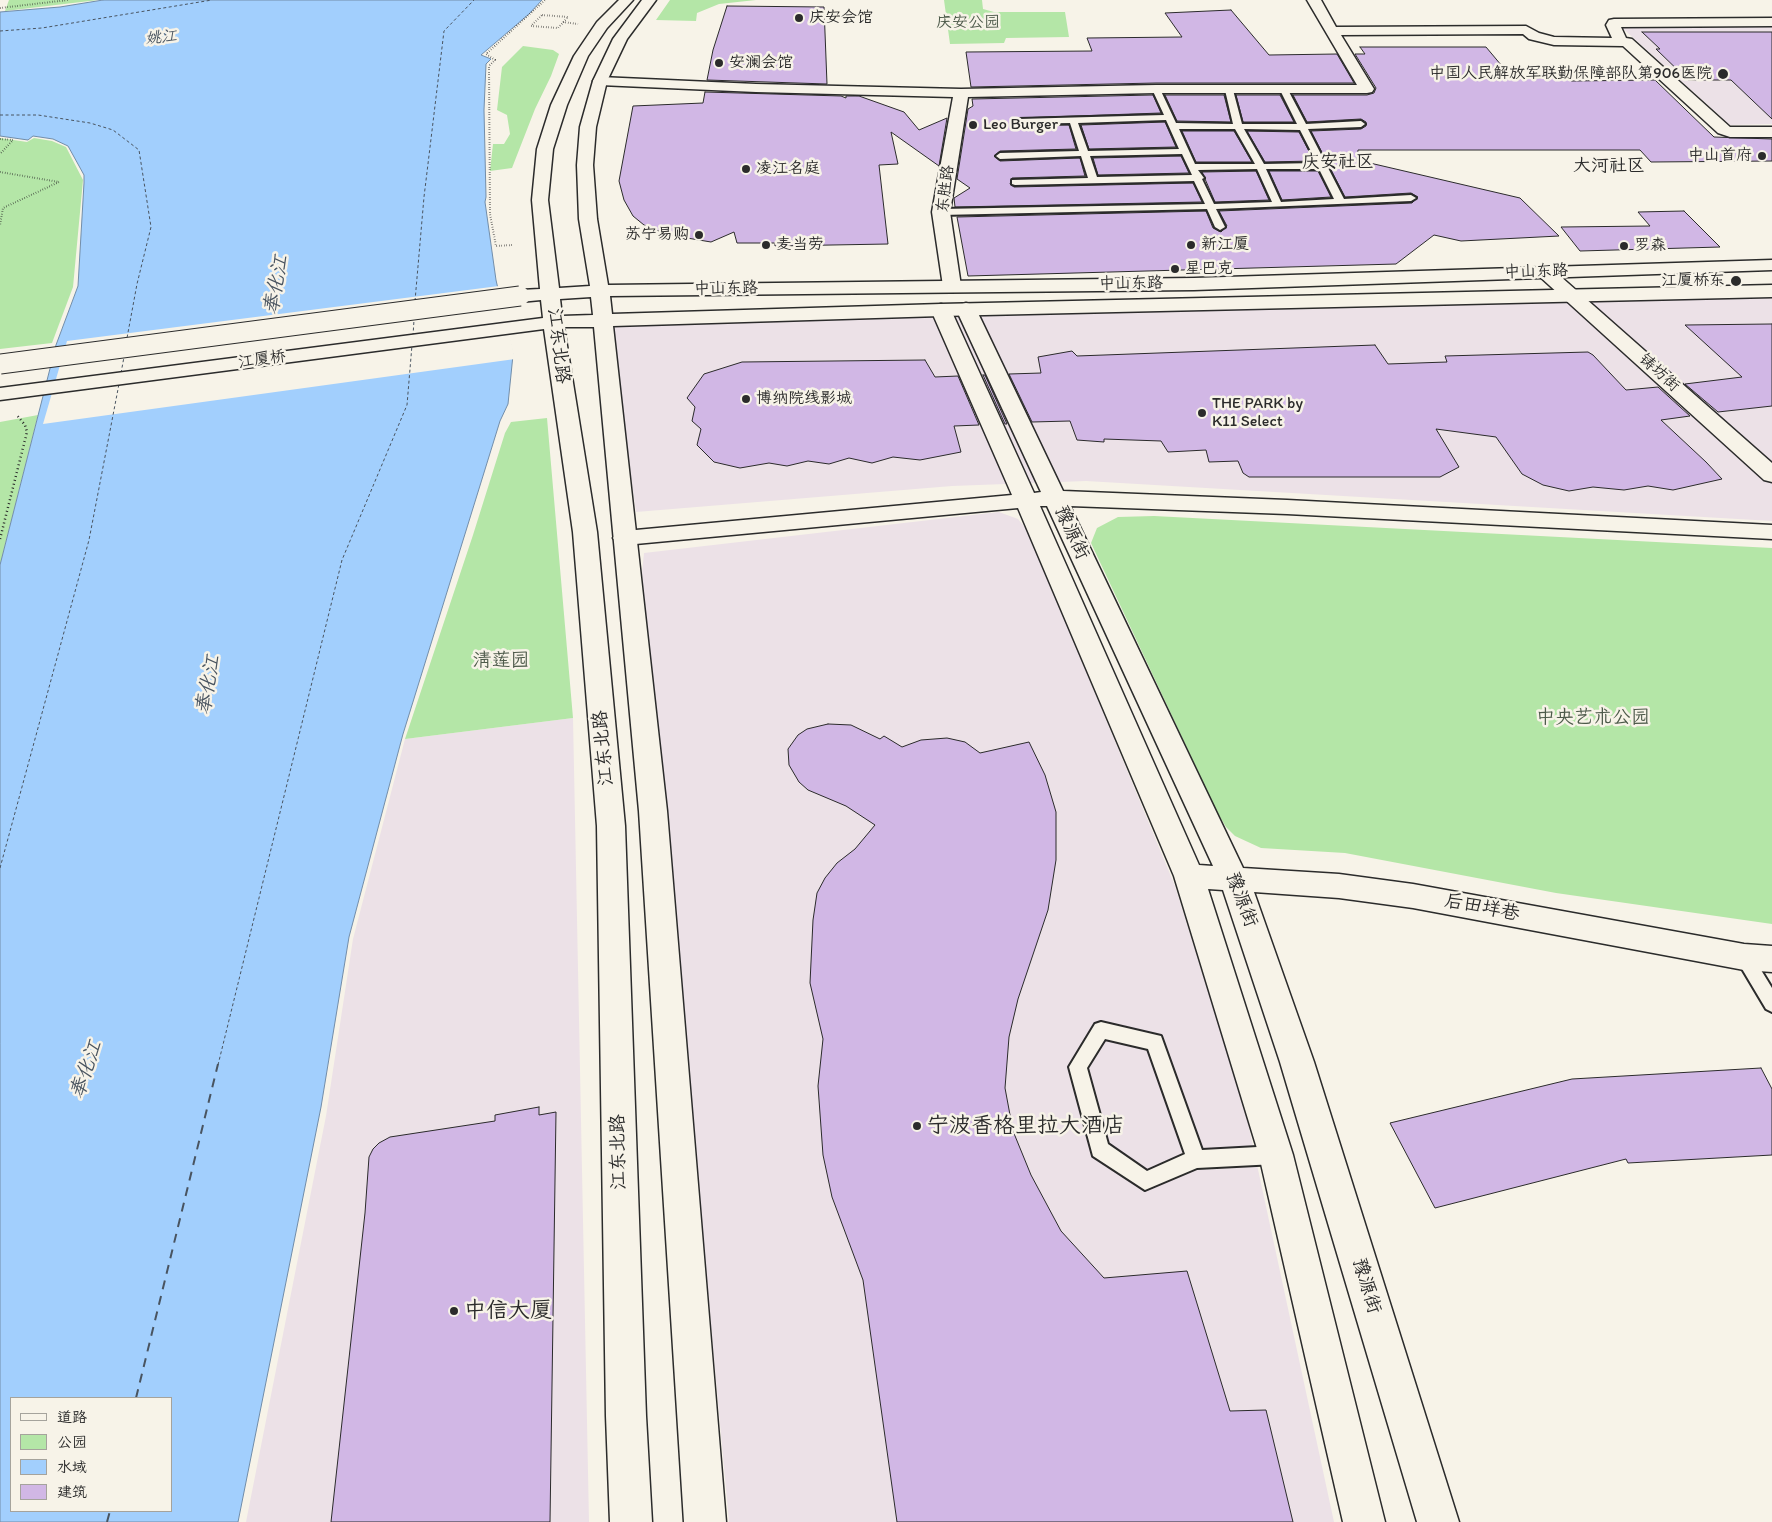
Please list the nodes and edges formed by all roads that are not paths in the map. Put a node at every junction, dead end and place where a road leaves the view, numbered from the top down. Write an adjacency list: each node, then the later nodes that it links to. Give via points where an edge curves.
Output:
1 (626, 0): 40 (main road, 江东北路, via 602,25 581,56 559,105 545,149 540,200)
2 (648, 0): 7 (main road, via 620,39)
3 (1314, 0): 5 (main road)
4 (1772, 22): 6 (main road, via 1614,23)
5 (1332, 31): 6 (main road, via 1526,30 1534,36 1554,40); 10 (main road, via 1367,89)
6 (1621, 41): 19 (main road, via 1633,46 1724,130)
7 (600, 81): 11 (main road); 38 (main road, via 588,127 585,165 588,219)
8 (1156, 89): 9 (main road); 11 (main road); 12 (lane)
9 (1229, 90): 10 (main road); 17 (lane)
10 (1284, 90): 18 (lane)
11 (961, 93): 33 (main road, 东胜路)
12 (1169, 117): 13 (lane); 16 (lane)
13 (1073, 120): 14 (lane); 21 (lane)
14 (1020, 122)
15 (1361, 124): 18 (lane)
16 (1173, 126): 17 (lane); 20 (lane)
17 (1238, 126): 18 (lane); 25 (lane)
18 (1303, 127): 23 (lane)
19 (1772, 132)
20 (1185, 151): 21 (lane); 24 (lane)
21 (1085, 154): 22 (lane); 27 (lane)
22 (1000, 156)
23 (1322, 166): 25 (lane); 30 (lane)
24 (1194, 167): 25 (lane); 26 (lane)
25 (1261, 167): 31 (lane)
26 (1198, 178): 27 (lane); 32 (lane)
27 (1094, 180): 28 (lane)
28 (1015, 182)
29 (1411, 198): 30 (lane)
30 (1340, 201): 31 (lane)
31 (1278, 205): 32 (lane)
32 (1212, 206): 33 (lane); 34 (lane)
33 (941, 212): 44 (main road, 东胜路)
34 (1220, 227)
35 (1772, 265): 36 (main road, 中山东路)
36 (1571, 271): 37 (main road, 中山东路); 41 (main road, 铸坊街)
37 (1545, 272): 43 (main road, 铸坊街); 44 (main road, 中山东路, via 1194,284)
38 (600, 291): 40 (main road, 中山东路); 44 (main road, 中山东路); 45 (main road)
39 (1772, 291): 41 (main road, 中山东路)
40 (552, 293): 42 (main road, 中山东路); 46 (main road, 江东北路)
41 (1598, 295): 43 (main road, 中山东路); 50 (main road, 铸坊街)
42 (520, 296): 48 (main road, 江厦桥, bridge)
43 (1573, 296): 44 (main road, 中山东路); 51 (main road, 铸坊街)
44 (953, 302): 45 (main road, 中山东路); 52 (main road, 豫源街); 53 (main road, 豫源街)
45 (602, 320): 46 (main road, 中山东路); 55 (main road)
46 (554, 322): 47 (main road, 中山东路); 62 (main road, 江东北路, via 585,532 611,826)
47 (525, 325): 49 (main road, 江厦桥)
48 (0, 364)
49 (0, 394)
50 (1772, 451)
51 (1772, 475)
52 (1055, 498): 53 (main road); 54 (main road); 57 (main road, 豫源街)
53 (1025, 500): 55 (main road); 56 (main road, 豫源街)
54 (1772, 532)
55 (625, 538): 63 (main road, via 653,811)
56 (1189, 876): 57 (main road, 后田垟巷); 60 (main road, 豫源街)
57 (1234, 879): 58 (main road, 后田垟巷, via 1339,886 1413,896); 65 (main road, 豫源街, via 1300,1072)
58 (1758, 958): 59 (lane)
59 (1772, 1004)
60 (1276, 1155): 61 (lane); 64 (main road, 豫源街)
61 (1196, 1159): 61 (lane, via 1155,1042 1101,1030 1078,1067 1100,1150 1145,1182)
62 (631, 1522)
63 (705, 1522)
64 (1364, 1522)
65 (1438, 1522)

